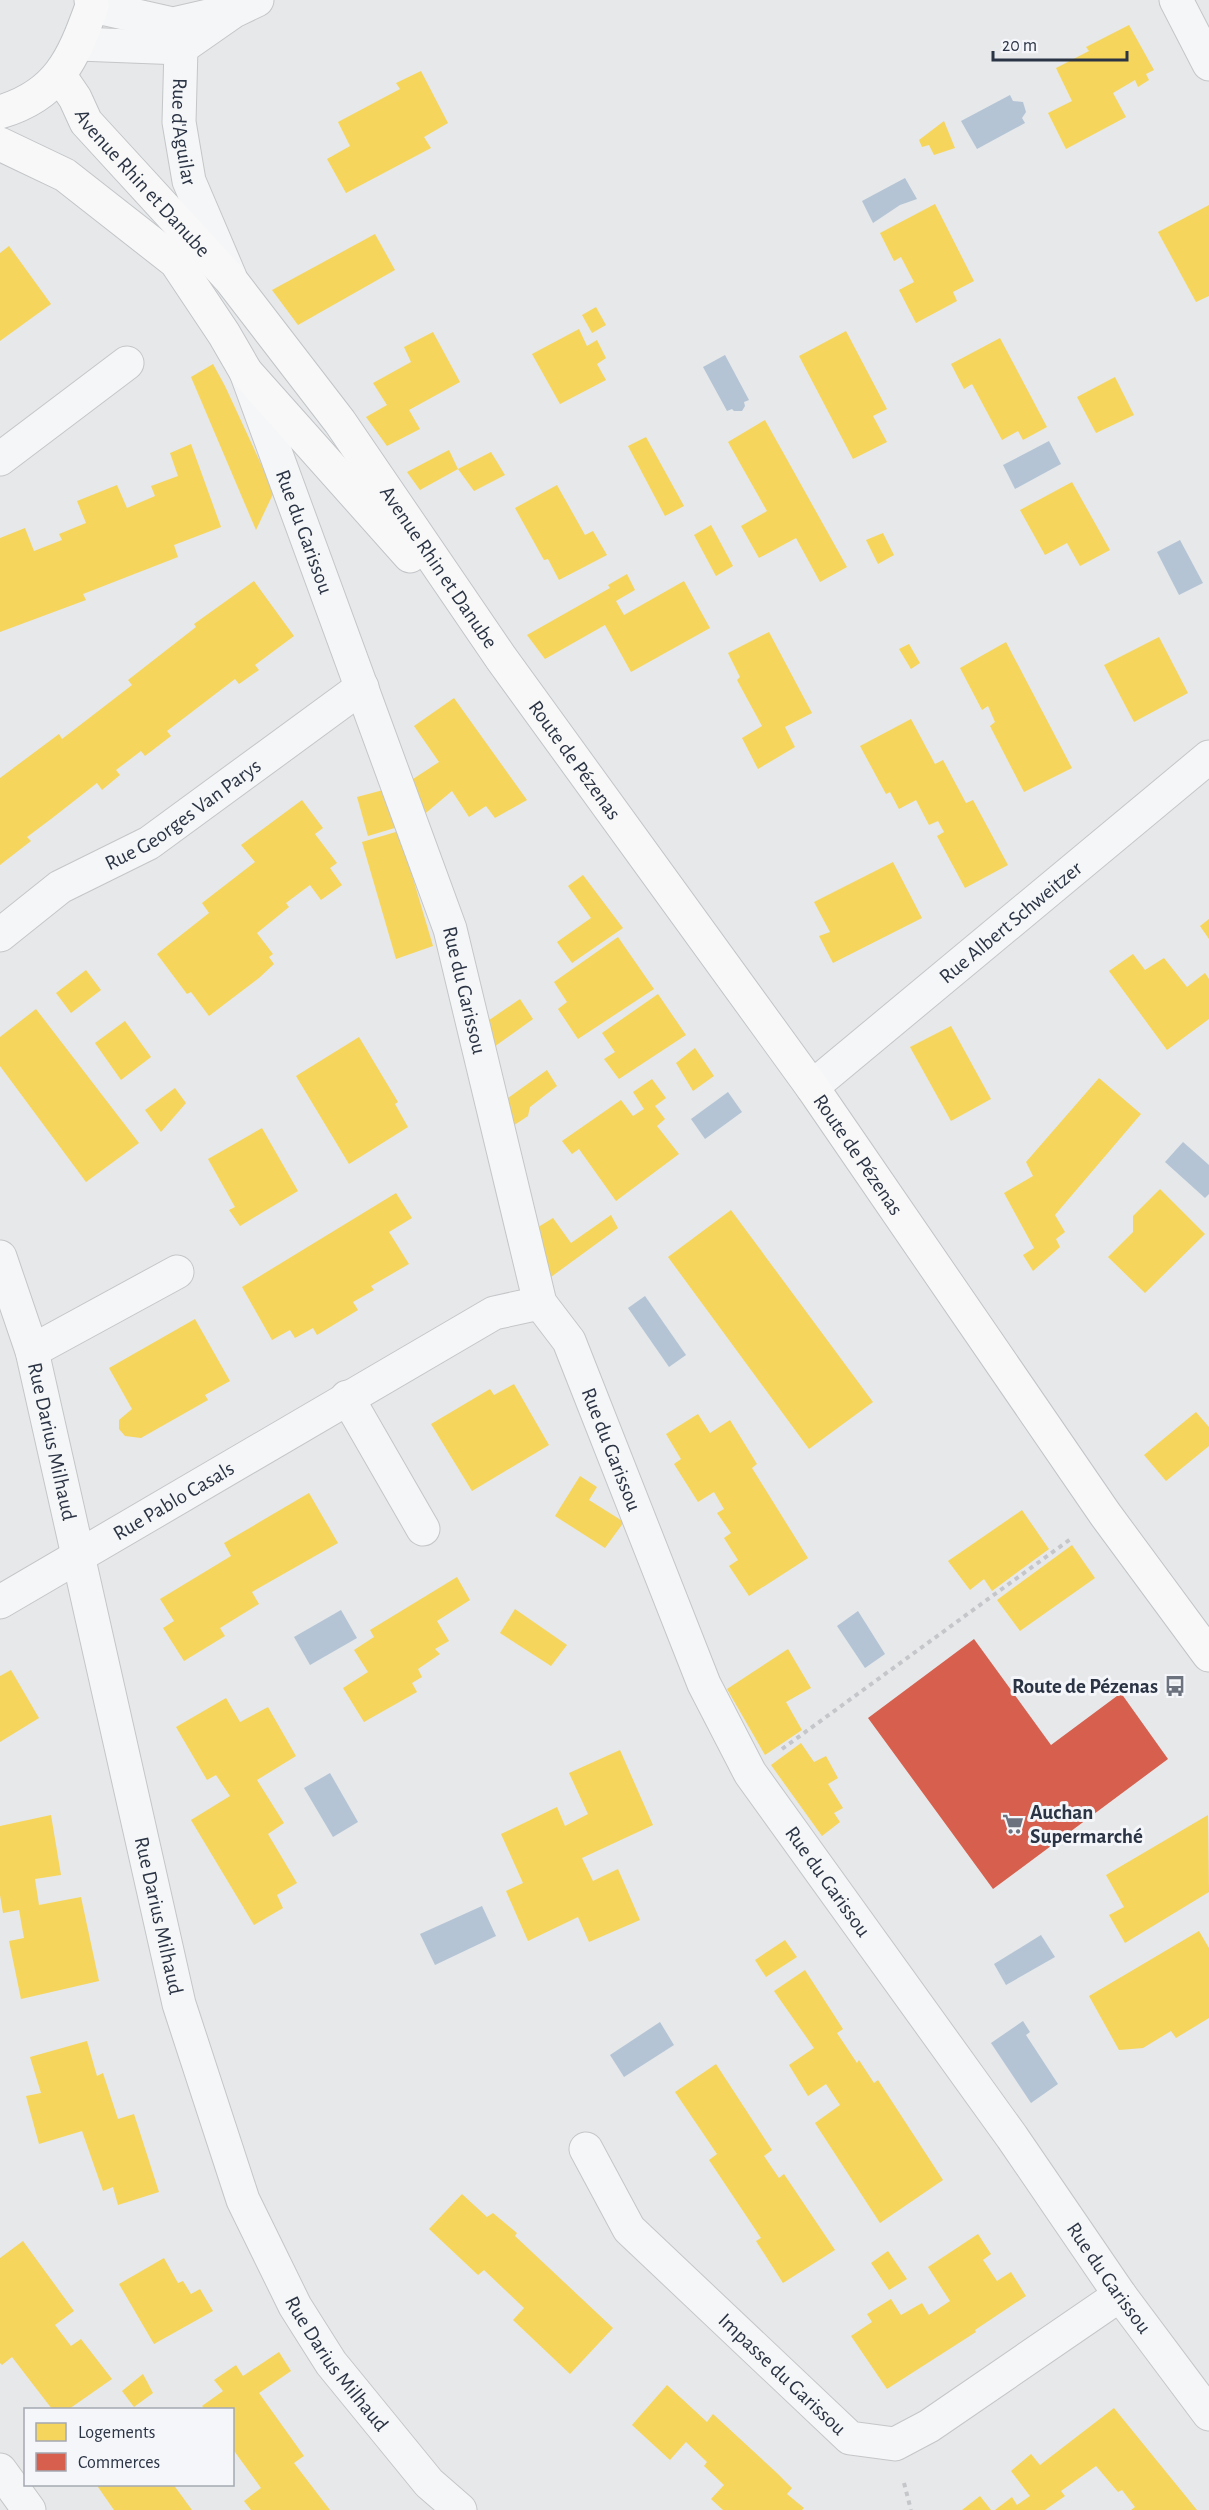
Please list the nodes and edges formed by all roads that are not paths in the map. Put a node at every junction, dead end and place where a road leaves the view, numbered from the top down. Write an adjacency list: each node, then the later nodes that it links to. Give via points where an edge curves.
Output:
1 (1176, 0): 6 (street)
2 (92, 3): 3 (street, Rue d'Aguilar, via 173,24); 4 (main road)
3 (245, 5): 5 (street, Rue d'Aguilar)
4 (79, 44): 5 (street, Rue d'Aguilar); 7 (main road)
5 (181, 48): 10 (street, Rue d'Aguilar, via 179,122 189,181)
6 (1209, 64)
7 (60, 76): 8 (main road, via 23,106); 10 (main road, Avenue Rhin et Danube, via 86,123)
8 (0, 112)
9 (0, 144): 12 (main road, Avenue Rhin et Danube, via 64,175 176,262)
10 (231, 279): 14 (main road, Avenue Rhin et Danube, via 340,422)
11 (127, 363): 13 (street)
12 (246, 372): 14 (main road, Avenue Rhin et Danube); 15 (street, Rue du Garissou)
13 (0, 459)
14 (501, 658): 18 (main road, Route de Pézenas)
15 (362, 687): 17 (street, Rue Georges Van Parys, via 149,843 60,887); 21 (street, Rue du Garissou, via 450,929)
16 (1209, 757): 18 (street, Rue Albert Schweitzer)
17 (0, 934)
18 (812, 1087): 27 (main road, Route de Pézenas, via 1105,1514)
19 (0, 1257): 22 (street, Rue Darius Milhaud)
20 (177, 1272): 22 (street)
21 (540, 1303): 23 (street, Rue Pablo Casals, via 494,1313); 29 (street, Rue du Garissou, via 569,1341 704,1684 750,1773 1012,2137)
22 (32, 1351): 25 (street, Rue Darius Milhaud)
23 (347, 1397): 24 (street); 25 (street, Rue Pablo Casals)
24 (423, 1529)
25 (79, 1556): 26 (street, Rue Pablo Casals); 33 (street, Rue Darius Milhaud, via 179,2004 243,2200 295,2306 331,2364 429,2483)
26 (0, 1602)
27 (1209, 1655)
28 (586, 2149): 29 (street, Impasse du Garissou, via 629,2229 850,2438 895,2444 929,2426)
29 (1120, 2295): 30 (street, Rue du Garissou)
30 (1209, 2414)
31 (0, 2470): 32 (street)
32 (29, 2510)
33 (460, 2510)

